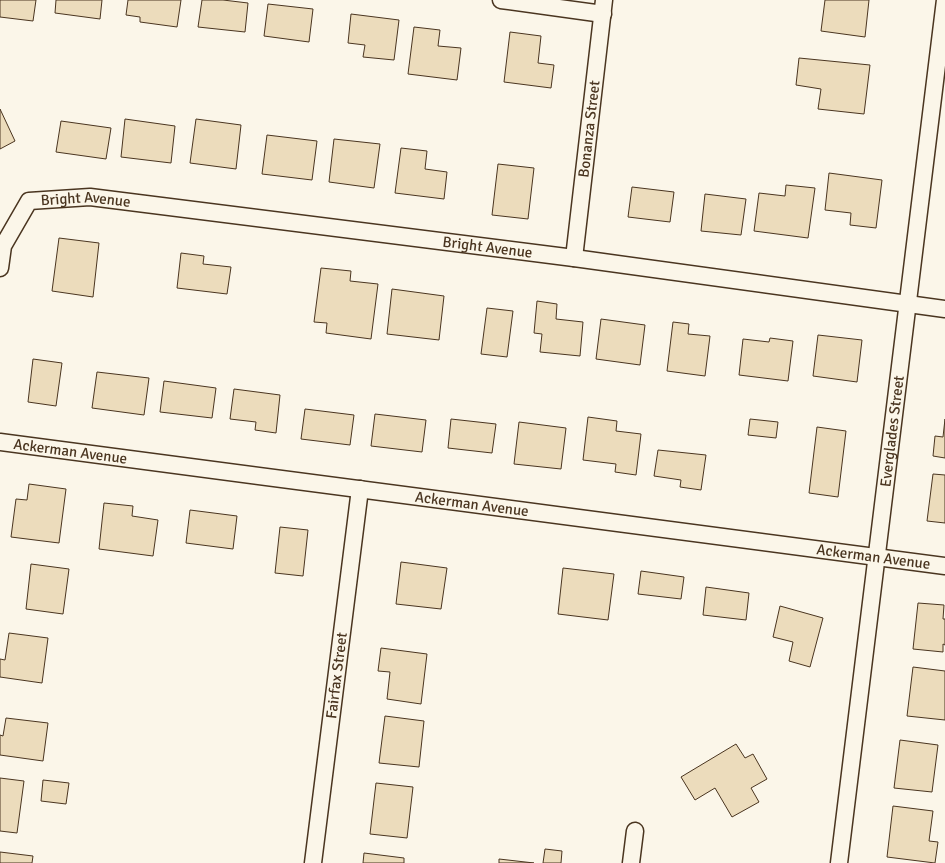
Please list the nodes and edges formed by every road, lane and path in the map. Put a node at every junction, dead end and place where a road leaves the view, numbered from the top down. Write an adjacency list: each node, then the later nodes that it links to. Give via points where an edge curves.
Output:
1 (501, 0): 3 (street)
2 (945, 0): 4 (street, Everglades Street)
3 (604, 7): 5 (street, Bonanza Street)
4 (942, 44): 7 (street, Everglades Street)
5 (574, 258): 6 (street, Bright Avenue, via 90,197 29,201 3,246); 7 (street, Bright Avenue)
6 (0, 268)
7 (907, 304): 8 (street, Bright Avenue); 11 (street, Everglades Street)
8 (945, 309)
9 (0, 442): 10 (street, Ackerman Avenue)
10 (360, 490): 11 (street, Ackerman Avenue); 14 (street, Fairfax Street)
11 (877, 557): 12 (street, Ackerman Avenue); 16 (street, Everglades Street)
12 (945, 566)
13 (635, 831): 15 (street)
14 (313, 863)
15 (631, 863)
16 (839, 863)

